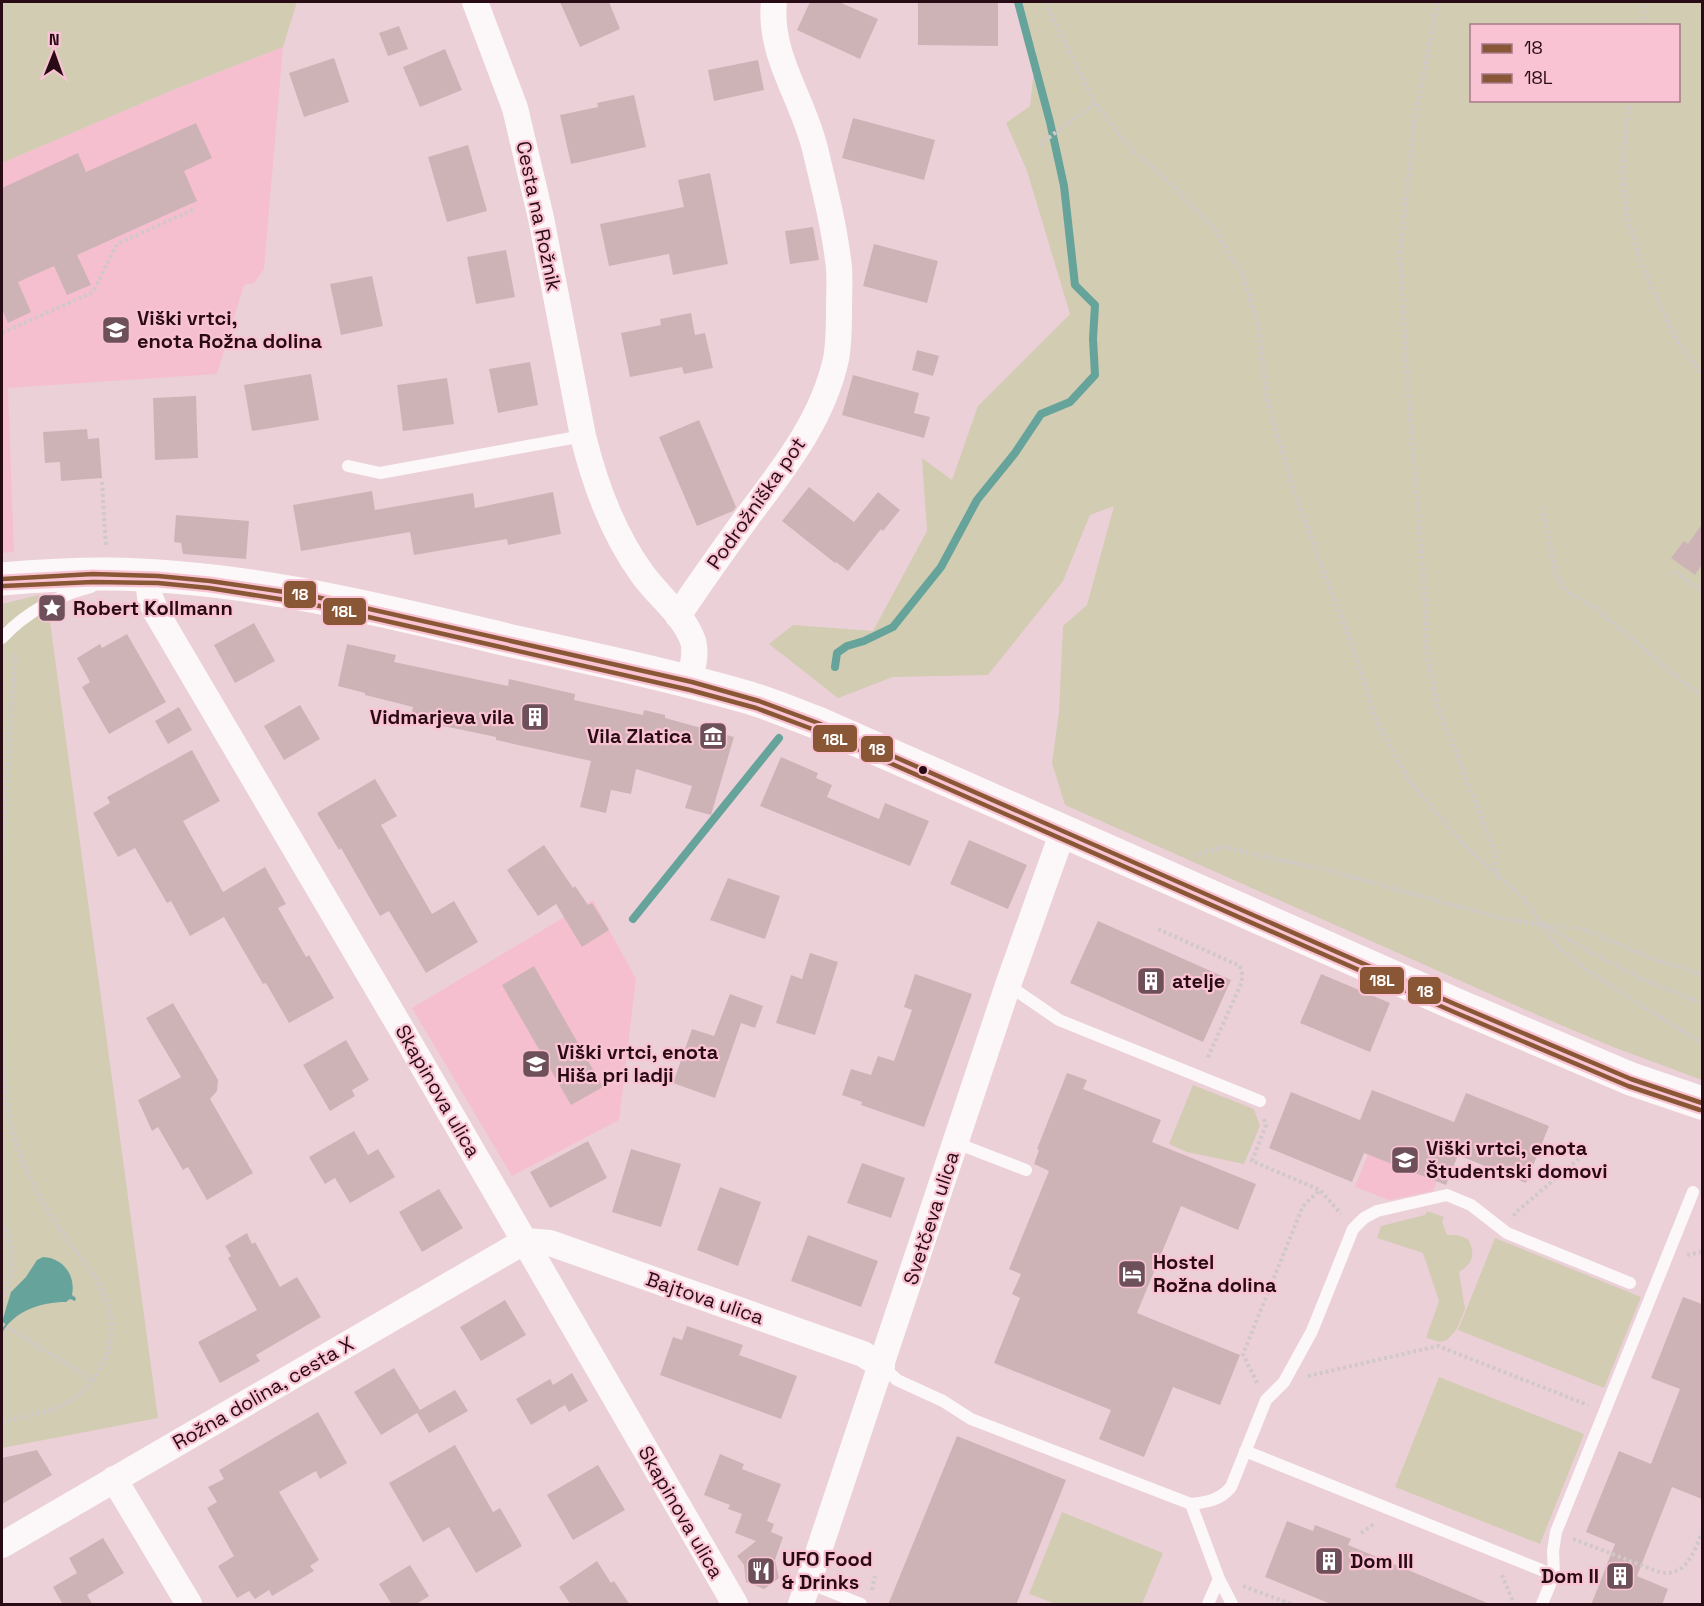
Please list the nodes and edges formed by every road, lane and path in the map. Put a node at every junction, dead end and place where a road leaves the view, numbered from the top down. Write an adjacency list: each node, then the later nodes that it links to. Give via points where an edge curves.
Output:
1 (475, 2): 13 (street, Cesta na Rožnik, via 515,108 541,218)
2 (774, 2): 22 (street, Podrožniška pot, via 774,28 781,59 813,139 833,224 839,271 836,358 800,446)
3 (1045, 2): 8 (path)
4 (1438, 2): 29 (path, via 1415,117 1400,254 1408,393 1426,648 1438,708 1495,852)
5 (1644, 2): 6 (path)
6 (1643, 24)
7 (1631, 102): 12 (path, via 1622,171 1627,218 1643,268 1676,339)
8 (1095, 103): 9 (path); 29 (path, via 1130,148 1212,226 1244,277 1258,331 1267,400 1294,492 1378,724 1410,782 1462,843)
9 (1039, 145)
10 (193, 210): 11 (path, via 117,244 93,292)
11 (2, 333)
12 (1702, 374)
13 (583, 436): 14 (lane, via 380,473); 22 (street, Cesta na Rožnik, via 604,504 621,538 643,575)
14 (348, 466)
15 (102, 482): 17 (path)
16 (1542, 507): 26 (path, via 1556,574 1567,592 1594,607)
17 (106, 549)
18 (1675, 572): 21 (path)
19 (148, 576): 20 (main road, via 68,574); 23 (lane, via 73,592 44,603); 25 (main road, via 260,587 347,603); 50 (street, Skapinova ulica, via 156,612)
20 (2, 579)
21 (1702, 591)
22 (678, 616): 25 (street, Cesta na Rožnik, via 695,648)
23 (17, 622): 24 (lane); 28 (path)
24 (2, 638)
25 (689, 682): 27 (main road, via 818,723)
26 (1702, 694)
27 (1063, 831): 30 (main road); 34 (street, Svetčeva ulica)
28 (2, 861)
29 (1498, 876): 31 (path, via 1522,896)
30 (1174, 880): 31 (path, via 1193,856 1223,848 1330,871 1500,918); 41 (main road, via 1610,1070)
31 (1544, 925): 33 (path, via 1580,928 1656,960); 35 (path, via 1648,982); 37 (path, via 1558,947 1587,970)
32 (1158, 929): 39 (path, via 1240,966 1242,982)
33 (1702, 974)
34 (1008, 985): 39 (lane, via 1059,1020); 42 (street, Svetčeva ulica)
35 (1702, 1003)
36 (2, 1031): 38 (path)
37 (1702, 1043)
38 (3, 1068): 55 (path, via 17,1148 55,1222 105,1294 112,1315 106,1357)
39 (1199, 1076): 40 (lane)
40 (1260, 1101): 45 (path, via 1266,1125 1252,1161)
41 (1702, 1103)
42 (956, 1143): 44 (lane); 54 (street, Svetčeva ulica)
43 (1589, 1150): 47 (path)
44 (1026, 1170)
45 (1320, 1190): 49 (path); 57 (path, via 1303,1206 1243,1354)
46 (1693, 1192): 51 (lane)
47 (1515, 1213)
48 (2, 1223): 52 (path, via 13,1262)
49 (1353, 1228): 51 (lane, via 1377,1211 1448,1195 1471,1205 1507,1233); 56 (lane, via 1312,1331)
50 (525, 1241): 54 (street, Bajtova ulica, via 584,1255 862,1354); 61 (street, Rožna dolina, cesta X); 72 (street, Skapinova ulica)
51 (1641, 1288): 58 (lane)
52 (2, 1300)
53 (2, 1324): 55 (path)
54 (882, 1366): 62 (lane, via 897,1380 971,1419); 69 (street, Svetčeva ulica)
55 (94, 1381): 59 (path, via 58,1408)
56 (1284, 1382): 57 (lane); 58 (path, via 1438,1346)
57 (1266, 1400): 60 (lane)
58 (1605, 1412): 63 (lane)
59 (2, 1421)
60 (1245, 1451): 62 (lane, via 1231,1487 1223,1496); 66 (lane)
61 (114, 1479): 65 (street, Rožna dolina, cesta X); 71 (street)
62 (1191, 1504): 68 (lane)
63 (1556, 1532): 64 (path, via 1665,1574 1682,1569); 66 (lane)
64 (1702, 1533)
65 (2, 1545)
66 (1554, 1575): 77 (lane)
67 (874, 1576): 70 (path)
68 (1219, 1579): 74 (lane); 75 (lane); 76 (path)
69 (805, 1594): 73 (lane)
70 (872, 1594)
71 (189, 1605)
72 (735, 1605)
73 (861, 1605)
74 (1208, 1605)
75 (1232, 1605)
76 (1291, 1605)
77 (1542, 1605)

